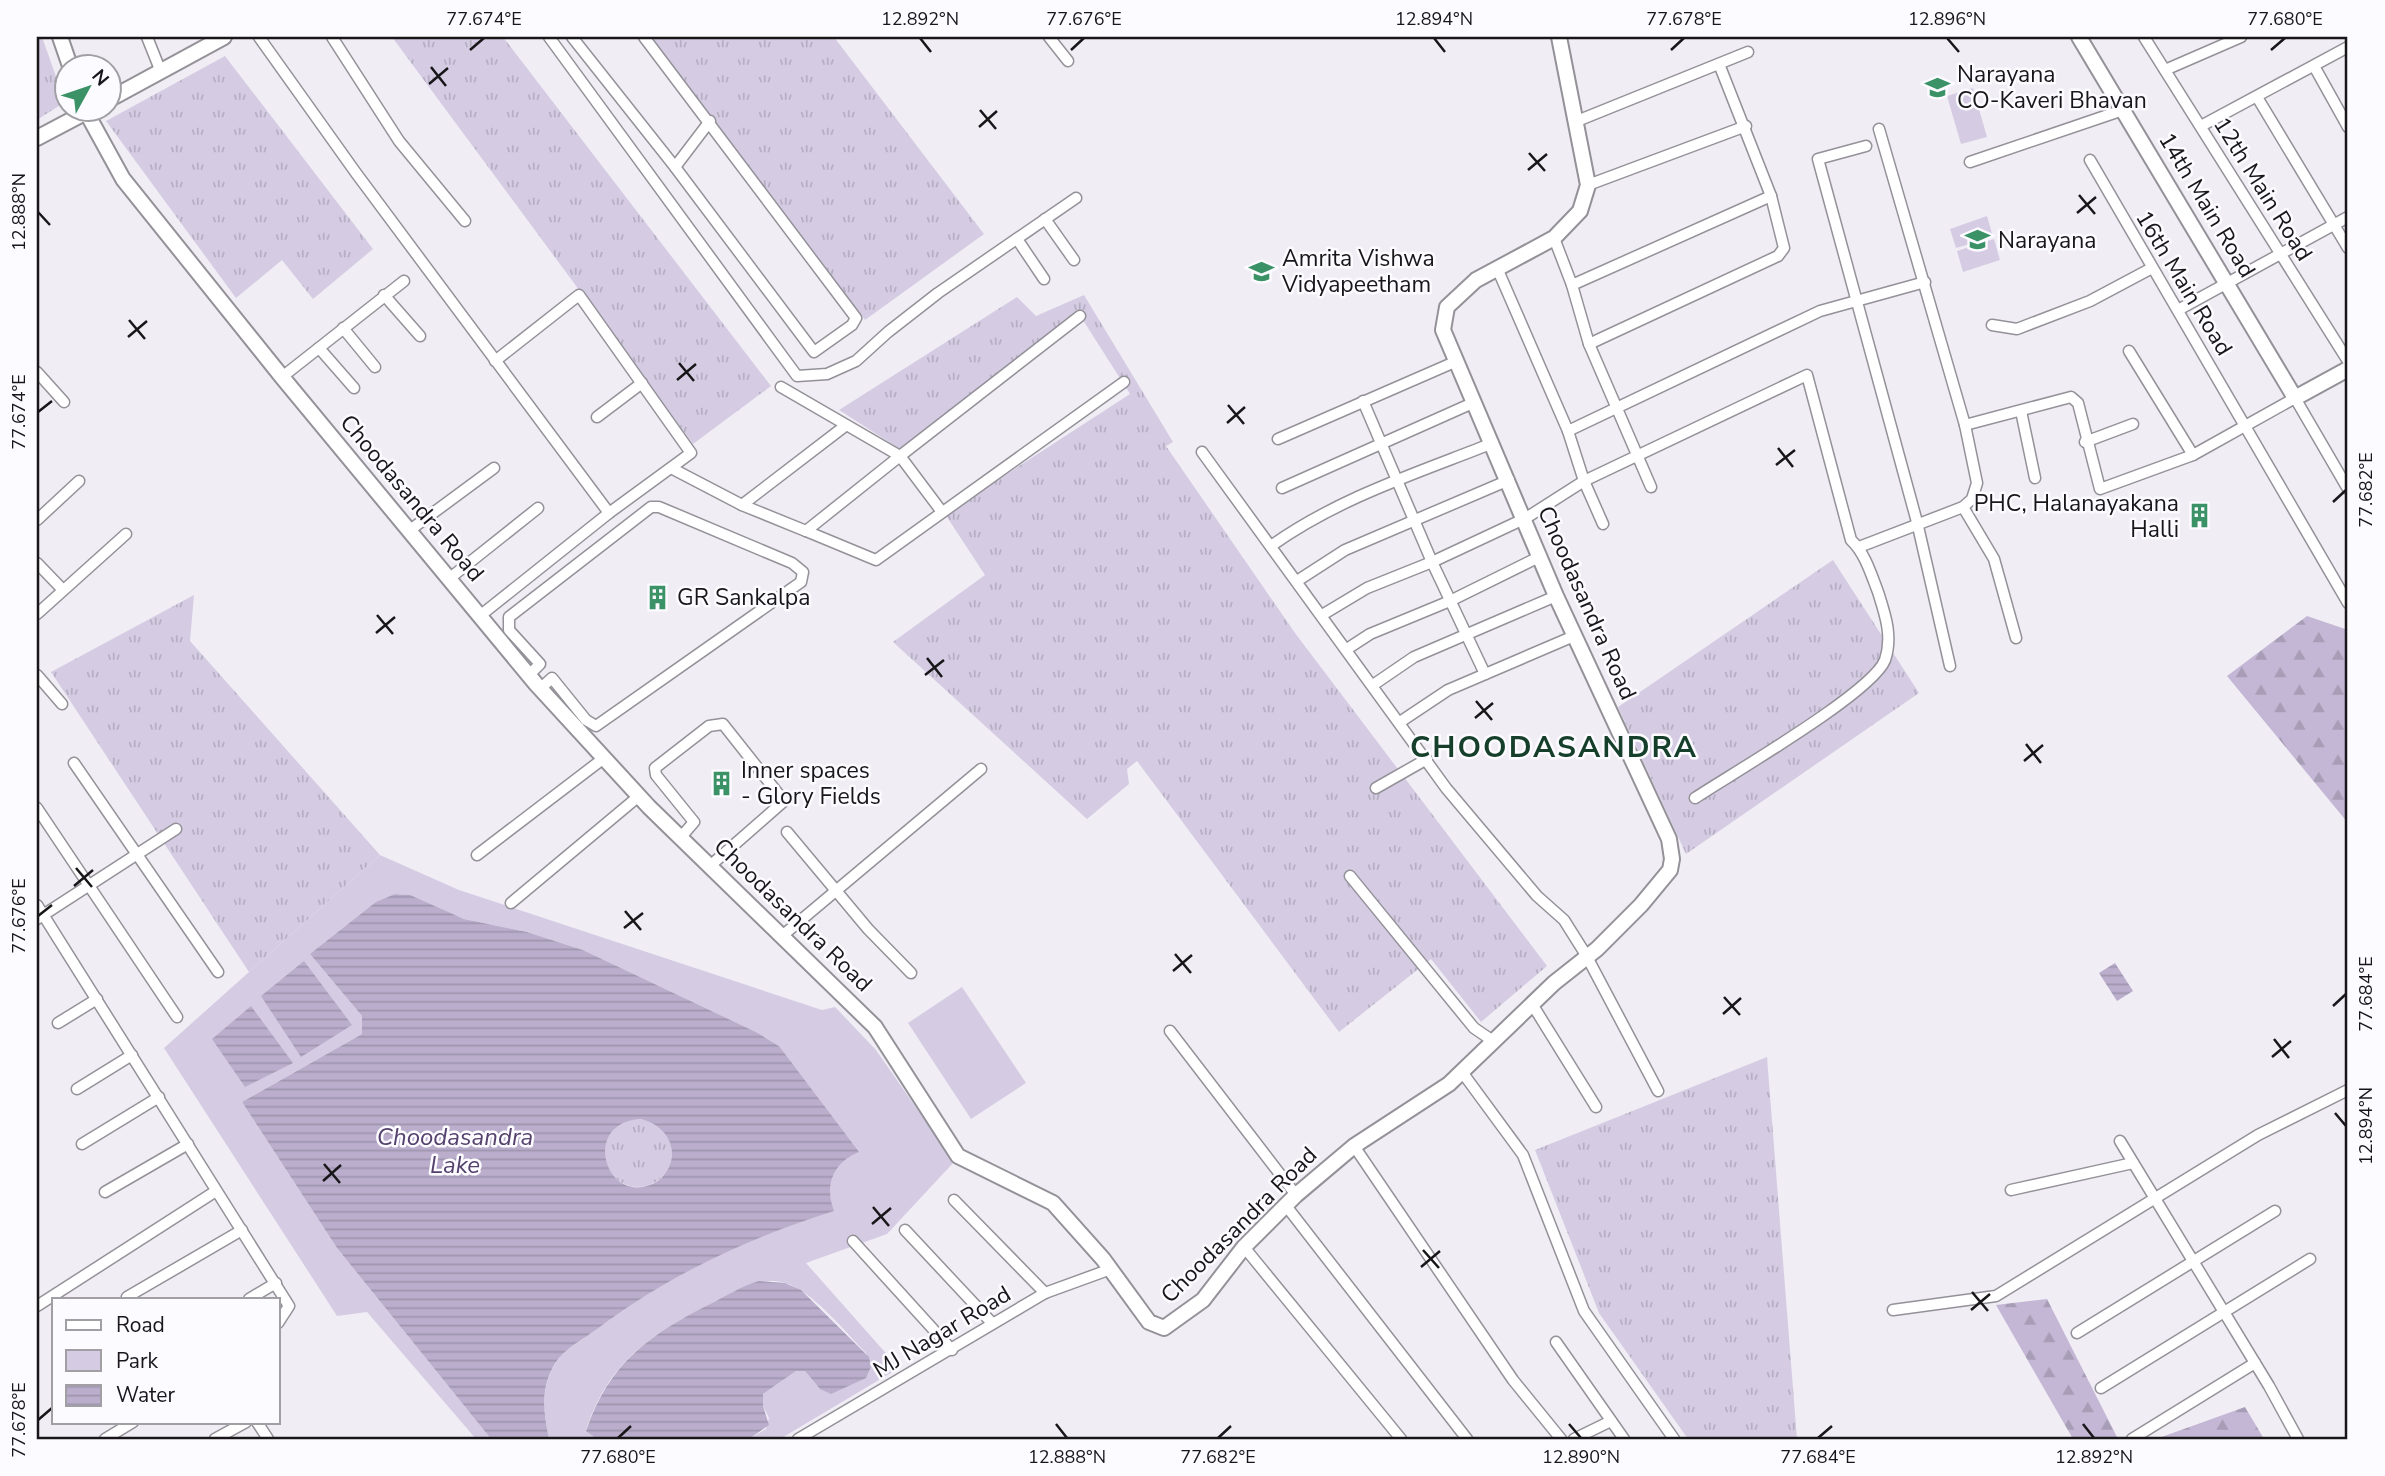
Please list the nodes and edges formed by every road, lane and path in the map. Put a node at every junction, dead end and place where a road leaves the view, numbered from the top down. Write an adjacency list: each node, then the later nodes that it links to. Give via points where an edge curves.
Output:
1 (147, 37): 19 (street)
2 (224, 37): 19 (street)
3 (259, 37): 66 (street)
4 (332, 37): 41 (street, via 398,141)
5 (549, 37): 43 (street, via 797,376 827,374 856,361 928,301)
6 (572, 37): 35 (street)
7 (644, 37): 23 (street)
8 (1049, 37): 15 (street)
9 (1559, 37): 24 (street)
10 (2079, 37): 22 (street, 14th Main Road)
11 (2144, 37): 18 (street, 12th Main Road)
12 (2241, 37): 18 (street)
13 (2348, 47): 17 (street)
14 (1748, 52): 16 (street)
15 (1068, 61)
16 (1719, 64): 24 (street); 27 (street)
17 (2314, 65): 21 (street); 29 (street)
18 (2165, 70): 28 (street, 12th Main Road)
19 (161, 72): 20 (street)
20 (122, 93)
21 (2257, 97): 28 (street); 42 (street)
22 (2123, 110): 34 (street); 53 (street, 14th Main Road)
23 (710, 121): 35 (street); 35 (street, via 856,318 852,325 814,352)
24 (1577, 121): 36 (street)
25 (66, 122): 31 (street)
26 (94, 122): 71 (street, Choodasandra Road, via 123,179)
27 (1746, 126): 36 (street); 37 (street)
28 (2201, 126): 46 (street, 12th Main Road)
29 (2348, 127)
30 (1879, 129): 52 (street)
31 (37, 138)
32 (1866, 146): 56 (street, via 1818,159)
33 (2090, 160): 49 (street, 16th Main Road)
34 (1970, 162)
35 (675, 167)
36 (1588, 185): 44 (street, Choodasandra Road, via 1580,211)
37 (1771, 196): 54 (street); 62 (street, via 1784,248 1778,256)
38 (1076, 198): 40 (street)
39 (2348, 217): 42 (street)
40 (1045, 219): 43 (street); 47 (street)
41 (465, 221)
42 (2334, 225): 45 (street); 46 (street)
43 (1017, 239): 50 (street)
44 (1553, 239): 48 (street, Choodasandra Road); 54 (street)
45 (2348, 248)
46 (2281, 254): 53 (street); 67 (street, 12th Main Road)
47 (1074, 260)
48 (1497, 268): 65 (street, Choodasandra Road, via 1447,307 1443,330); 87 (street)
49 (2152, 268): 57 (street, 16th Main Road); 59 (street, via 2090,301 2017,329)
50 (1044, 279)
51 (404, 281): 55 (street)
52 (1925, 282): 56 (street); 83 (street)
53 (2227, 283): 57 (street); 76 (street, 14th Main Road)
54 (1572, 285): 62 (street)
55 (384, 295): 60 (street); 61 (street)
56 (1857, 300): 80 (street, via 1820,311); 114 (street)
57 (2178, 310): 85 (street, 16th Main Road)
58 (1080, 316): 95 (street)
59 (1992, 325)
60 (343, 328): 63 (street); 68 (street)
61 (420, 336)
62 (1589, 344): 80 (street)
63 (319, 348): 71 (street); 75 (street)
64 (2129, 351): 94 (street)
65 (1457, 360): 77 (street); 79 (street, Choodasandra Road)
66 (495, 361): 73 (street, via 579,295); 110 (street)
67 (2348, 361)
68 (375, 367)
69 (2348, 369): 76 (street)
70 (37, 373): 78 (street)
71 (282, 377): 116 (street, Choodasandra Road)
72 (1124, 382): 109 (street)
73 (642, 383): 82 (street); 97 (street, via 691,453)
74 (781, 387): 86 (street)
75 (354, 388)
76 (2295, 398): 85 (street); 105 (street)
77 (1363, 401): 88 (street); 90 (street)
78 (64, 402)
79 (1475, 402): 90 (street); 91 (street, Choodasandra Road)
80 (1615, 409): 87 (street); 93 (street)
81 (2021, 411): 83 (street); 89 (street, via 2071,397 2078,403); 98 (street)
82 (597, 417)
83 (1965, 425): 107 (street, via 1977,483 1972,499)
84 (2133, 425): 89 (street)
85 (2246, 425): 94 (street); 129 (street, 16th Main Road)
86 (845, 426): 95 (street); 106 (street)
87 (1568, 431): 102 (street)
88 (1279, 439)
89 (2085, 442): 94 (street, via 2100,489)
90 (1380, 443): 99 (street); 104 (street)
91 (1493, 443): 99 (street); 100 (street, Choodasandra Road)
92 (1202, 452): 119 (street)
93 (1636, 455): 102 (street); 103 (street); 120 (street, via 1807,375 1852,540)
94 (2193, 455)
95 (901, 456): 109 (street); 117 (street)
96 (494, 468): 116 (street)
97 (671, 468): 106 (street); 110 (street)
98 (2035, 478)
99 (1397, 480): 112 (street); 119 (street, via 1315,517)
100 (1509, 480): 111 (street, Choodasandra Road); 112 (street)
101 (79, 481): 113 (street)
102 (1584, 481): 111 (street); 115 (street)
103 (1651, 487)
104 (1282, 488)
105 (2348, 489)
106 (742, 505): 117 (street)
107 (1963, 507): 114 (street); 135 (street, via 1994,559)
108 (538, 508): 124 (street)
109 (943, 512): 117 (street, via 876,560)
110 (609, 513): 131 (street)
111 (1526, 518): 121 (street, Choodasandra Road); 122 (street)
112 (1413, 519): 122 (street); 125 (street, via 1345,550)
113 (37, 520)
114 (1917, 523): 120 (street); 138 (street)
115 (1603, 524)
116 (410, 530): 124 (street, Choodasandra Road)
117 (806, 531)
118 (126, 534): 126 (street)
119 (1271, 545): 125 (street)
120 (1858, 547): 153 (street, via 1889,627 1884,661 1852,697)
121 (1541, 556): 127 (street, Choodasandra Road); 128 (street)
122 (1432, 562): 128 (street); 132 (street, via 1367,588)
123 (37, 563): 126 (street)
124 (450, 578): 131 (street, Choodasandra Road)
125 (1297, 581): 132 (street)
126 (63, 590): 130 (street)
127 (1556, 596): 133 (street); 134 (street, Choodasandra Road)
128 (1450, 601): 133 (street); 136 (street, via 1392,624)
129 (2348, 603)
130 (37, 614)
131 (481, 615): 141 (street, Choodasandra Road)
132 (1322, 615): 136 (street)
133 (1467, 635): 139 (street); 143 (street, via 1414,657)
134 (1574, 635): 139 (street); 168 (street, Choodasandra Road, via 1669,839 1672,859 1670,870 1641,905)
135 (2016, 638)
136 (1347, 649): 143 (street)
137 (540, 664): 141 (street); 142 (street); 142 (street, via 509,630 509,617 651,507 792,563 803,572 801,582 596,726)
138 (1950, 666)
139 (1485, 674): 146 (street, via 1448,690)
140 (37, 675): 145 (street)
141 (529, 675): 144 (street, Choodasandra Road)
142 (552, 678): 144 (street)
143 (1373, 685): 146 (street)
144 (541, 688): 147 (street, Choodasandra Road)
145 (62, 704)
146 (1400, 722): 148 (street)
147 (604, 758): 152 (street, Choodasandra Road); 159 (street)
148 (1427, 759): 151 (street); 168 (street, via 1507,862 1564,920)
149 (74, 763): 158 (street)
150 (981, 769): 163 (street)
151 (1377, 788)
152 (639, 796): 157 (street, Choodasandra Road); 164 (street)
153 (1695, 798)
154 (37, 808): 162 (street)
155 (176, 829): 158 (street)
156 (787, 832): 163 (street)
157 (681, 837): 160 (street, Choodasandra Road); 160 (street, via 694,822 655,768 709,726 723,724 784,801)
158 (136, 854): 162 (street); 169 (street)
159 (477, 855)
160 (716, 861): 167 (street, Choodasandra Road)
161 (1350, 876): 176 (street, via 1474,1028)
162 (88, 884): 166 (street); 173 (street)
163 (835, 890): 167 (street); 170 (street)
164 (511, 903)
165 (37, 905): 166 (street)
166 (40, 917): 171 (street)
167 (782, 936): 202 (street, Choodasandra Road, via 874,1027 958,1156 1053,1203)
168 (1586, 955): 172 (street, Choodasandra Road); 181 (street)
169 (218, 972)
170 (911, 973)
171 (97, 999): 174 (street); 177 (street)
172 (1532, 1004): 176 (street, Choodasandra Road); 183 (street)
173 (177, 1017)
174 (58, 1023)
175 (1170, 1031): 194 (street)
176 (1493, 1041): 178 (street, Choodasandra Road)
177 (132, 1055): 179 (street); 182 (street)
178 (1462, 1072): 187 (street, Choodasandra Road); 230 (street, via 1523,1155 1584,1311)
179 (77, 1089)
180 (2348, 1090): 192 (street, via 2258,1135)
181 (1658, 1091)
182 (159, 1097): 185 (street); 186 (street)
183 (1596, 1107)
184 (2120, 1141): 188 (street)
185 (82, 1144)
186 (188, 1144): 190 (street); 191 (street)
187 (1354, 1146): 194 (street, Choodasandra Road); 227 (street, via 1513,1380)
188 (2133, 1163): 189 (street); 192 (street)
189 (2011, 1190)
190 (216, 1191): 196 (street); 207 (street)
191 (105, 1192)
192 (2154, 1198): 201 (street); 208 (street, via 1996,1296)
193 (954, 1200): 204 (street)
194 (1292, 1201): 199 (street, Choodasandra Road); 226 (street)
195 (2275, 1211): 201 (street)
196 (242, 1230): 203 (street); 205 (street)
197 (905, 1230): 211 (street)
198 (853, 1241): 214 (street)
199 (1244, 1247): 202 (street, Choodasandra Road, via 1203,1300 1164,1328 1149,1322); 225 (street)
200 (2310, 1259): 209 (street)
201 (2194, 1262): 209 (street); 212 (street)
202 (1111, 1269): 204 (street, MJ Nagar Road)
203 (276, 1283): 206 (street); 210 (street, via 289,1306)
204 (1045, 1293): 211 (street, MJ Nagar Road)
205 (127, 1297)
206 (251, 1298)
207 (37, 1306)
208 (1893, 1310)
209 (2224, 1312): 215 (street); 216 (street)
210 (280, 1319)
211 (992, 1323): 214 (street, MJ Nagar Road)
212 (2077, 1333)
213 (1556, 1342): 217 (street)
214 (952, 1350): 224 (street, MJ Nagar Road)
215 (2255, 1363): 231 (street); 232 (street)
216 (2101, 1388)
217 (1611, 1421): 228 (street); 229 (street)
218 (130, 1424): 221 (street)
219 (242, 1424): 222 (street)
220 (258, 1424): 223 (street)
221 (105, 1439)
222 (215, 1439)
223 (268, 1439)
224 (798, 1439)
225 (1401, 1439)
226 (1467, 1439)
227 (1561, 1439)
228 (1574, 1439)
229 (1624, 1439)
230 (1674, 1439)
231 (2132, 1439)
232 (2298, 1439)

